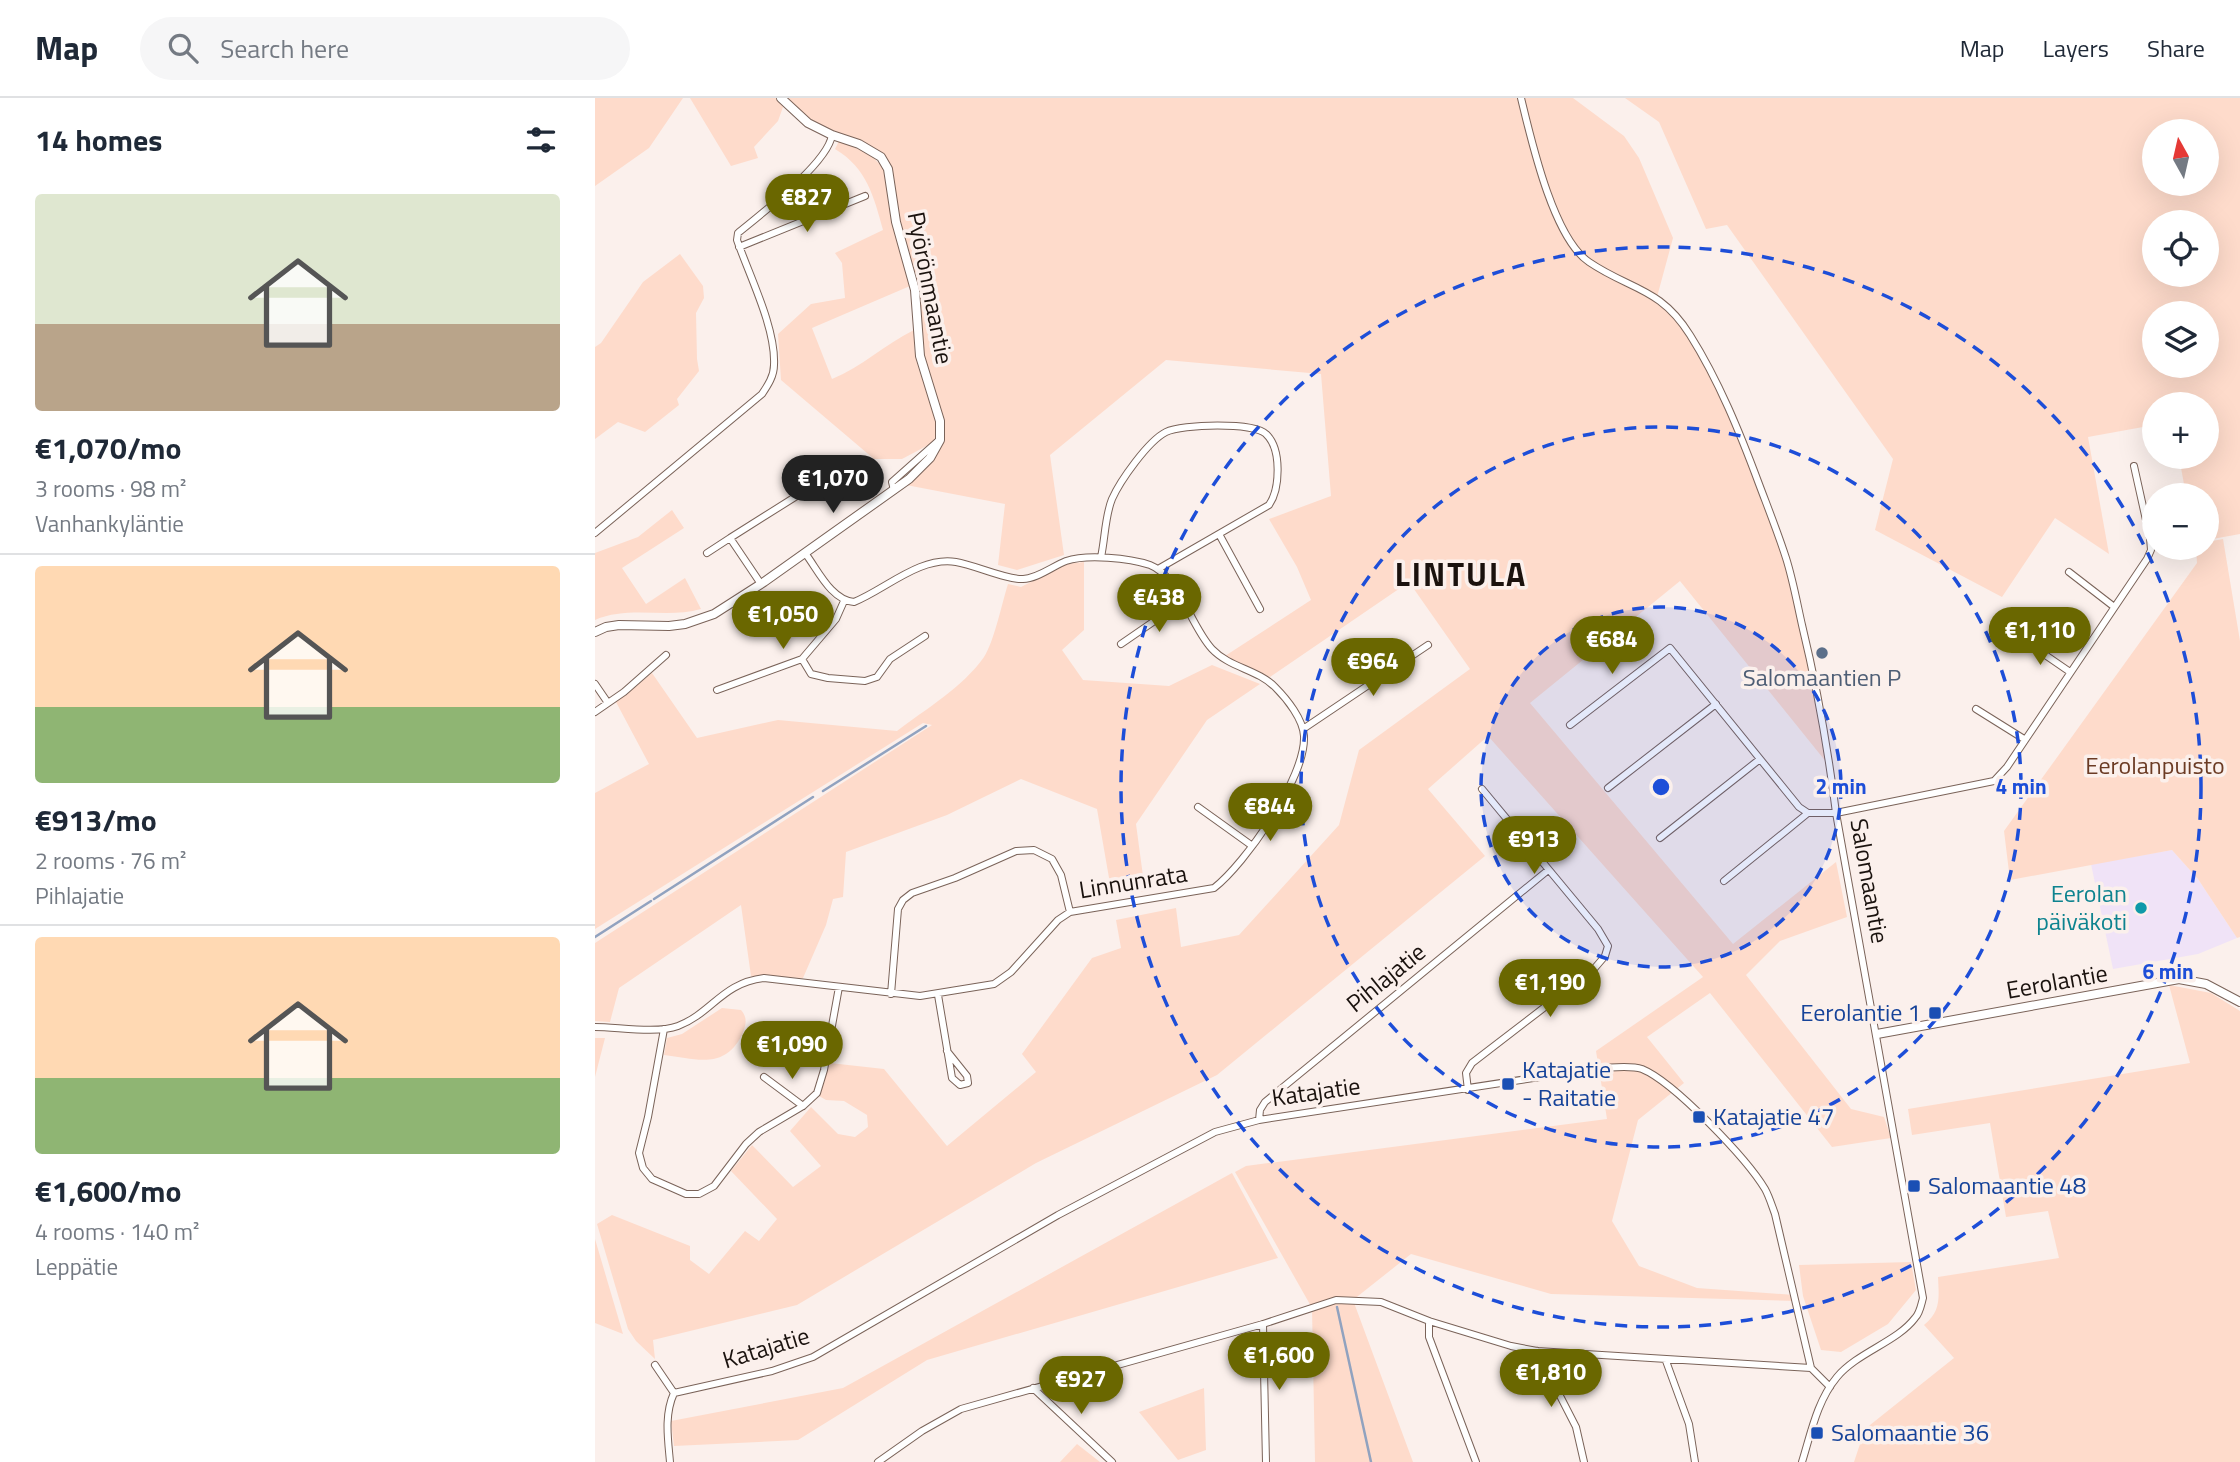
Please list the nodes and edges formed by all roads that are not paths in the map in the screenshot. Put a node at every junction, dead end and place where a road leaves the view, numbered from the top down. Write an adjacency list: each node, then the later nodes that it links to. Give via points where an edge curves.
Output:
1 (781, 98): 3 (street, Pyörönmaantie, via 808,122)
2 (1521, 98): 45 (street, Salomaantie, via 1544,186 1570,240 1587,261 1671,309 1690,334 1747,450 1789,568 1816,683)
3 (832, 135): 5 (street, via 831,144 811,168 738,233); 6 (street, Pyörönmaantie, via 881,157 888,169 896,222 915,290 921,356 940,421)
4 (865, 196): 5 (street)
5 (739, 247): 10 (street, via 771,336 771,380 762,394)
6 (940, 440): 9 (street, via 930,458); 9 (street, via 892,482)
7 (2134, 466): 21 (street, via 2151,550)
8 (822, 480): 12 (street)
9 (894, 490): 14 (street)
10 (595, 533)
11 (1219, 534): 15 (street, via 1269,505 1276,495 1274,447 1258,429 1180,427 1154,441 1119,485 1111,502); 16 (street); 22 (street)
12 (730, 538): 13 (street); 18 (street)
13 (707, 553)
14 (805, 553): 18 (street); 19 (street)
15 (1101, 557): 16 (street); 19 (street, via 1070,560 1024,579 939,562 924,565 867,597)
16 (1159, 569): 20 (street)
17 (2069, 572): 21 (street)
18 (761, 584): 23 (street, via 697,621 669,626 619,625)
19 (844, 601): 29 (street, via 837,620)
20 (1182, 602): 26 (street); 38 (street, via 1210,648 1222,659 1264,677 1296,713)
21 (2113, 606): 30 (street)
22 (1260, 609)
23 (595, 632)
24 (925, 636): 29 (street, via 890,659 877,677 865,681 811,674)
25 (2025, 641): 30 (street)
26 (1121, 644)
27 (1427, 645): 38 (street)
28 (666, 655): 33 (street)
29 (802, 659): 32 (street)
30 (2070, 672): 39 (street)
31 (595, 684): 33 (street)
32 (717, 690)
33 (608, 703): 36 (street)
34 (1716, 704): 37 (street, via 1670,648); 40 (street); 41 (street)
35 (1976, 709): 39 (street)
36 (595, 712)
37 (1570, 725)
38 (1303, 729): 47 (street, Linnunrata, via 1303,748 1288,793)
39 (2024, 739): 45 (street, via 1994,781)
40 (1760, 759): 44 (street); 46 (street)
41 (1608, 788)
42 (1482, 789): 48 (street)
43 (1198, 807): 47 (street)
44 (1808, 813): 45 (street); 49 (street)
45 (1836, 813): 57 (street, Salomaantie)
46 (1660, 838)
47 (1251, 845): 50 (street, Linnunrata, via 1214,888)
48 (1547, 871): 60 (street, via 1598,929 1608,946 1605,956 1472,1063); 62 (street, Pihlajatie, via 1265,1102)
49 (1724, 881)
50 (1070, 912): 52 (street, via 1052,859 1034,850 1016,851 912,893 898,909); 53 (street, Linnunrata, via 999,982)
51 (839, 986): 52 (street, Linnunrata); 56 (street, Linnunrata, via 746,980 691,1019); 61 (street, via 824,1070 817,1093)
52 (891, 994): 53 (street, Linnunrata)
53 (938, 995): 58 (street)
54 (2240, 1002): 57 (street, Eerolantie, via 2206,984 2179,979)
55 (595, 1027): 56 (street, Linnunrata)
56 (664, 1029): 61 (street, via 639,1153 652,1179 686,1194 699,1194 715,1186 759,1132)
57 (1877, 1034): 69 (street, Salomaantie, via 1923,1298 1915,1319 1849,1365)
58 (947, 1051): 58 (street, via 952,1078 960,1085 968,1083)
59 (764, 1077): 61 (street)
60 (1468, 1090): 62 (street, Katajatie); 68 (street, Katajatie, via 1586,1070 1626,1068 1640,1069 1675,1091 1765,1189)
61 (803, 1106)
62 (1259, 1120): 71 (street, Katajatie, via 1215,1132 1058,1215 813,1357)
63 (1429, 1321): 64 (street, via 1381,1302 1336,1300); 65 (street); 76 (street, via 1429,1337)
64 (1263, 1324): 70 (street); 75 (street)
65 (1537, 1351): 66 (street); 77 (street, via 1576,1427)
66 (1666, 1361): 68 (street); 78 (street, via 1689,1424)
67 (655, 1365): 71 (street)
68 (1811, 1368): 69 (street)
69 (1830, 1387): 79 (street, Salomaantie)
70 (1033, 1388): 73 (street, via 961,1409); 74 (street)
71 (674, 1394): 72 (street, via 667,1415)
72 (670, 1462)
73 (879, 1462)
74 (1111, 1462)
75 (1266, 1462)
76 (1476, 1462)
77 (1584, 1462)
78 (1695, 1462)
79 (1802, 1462)

